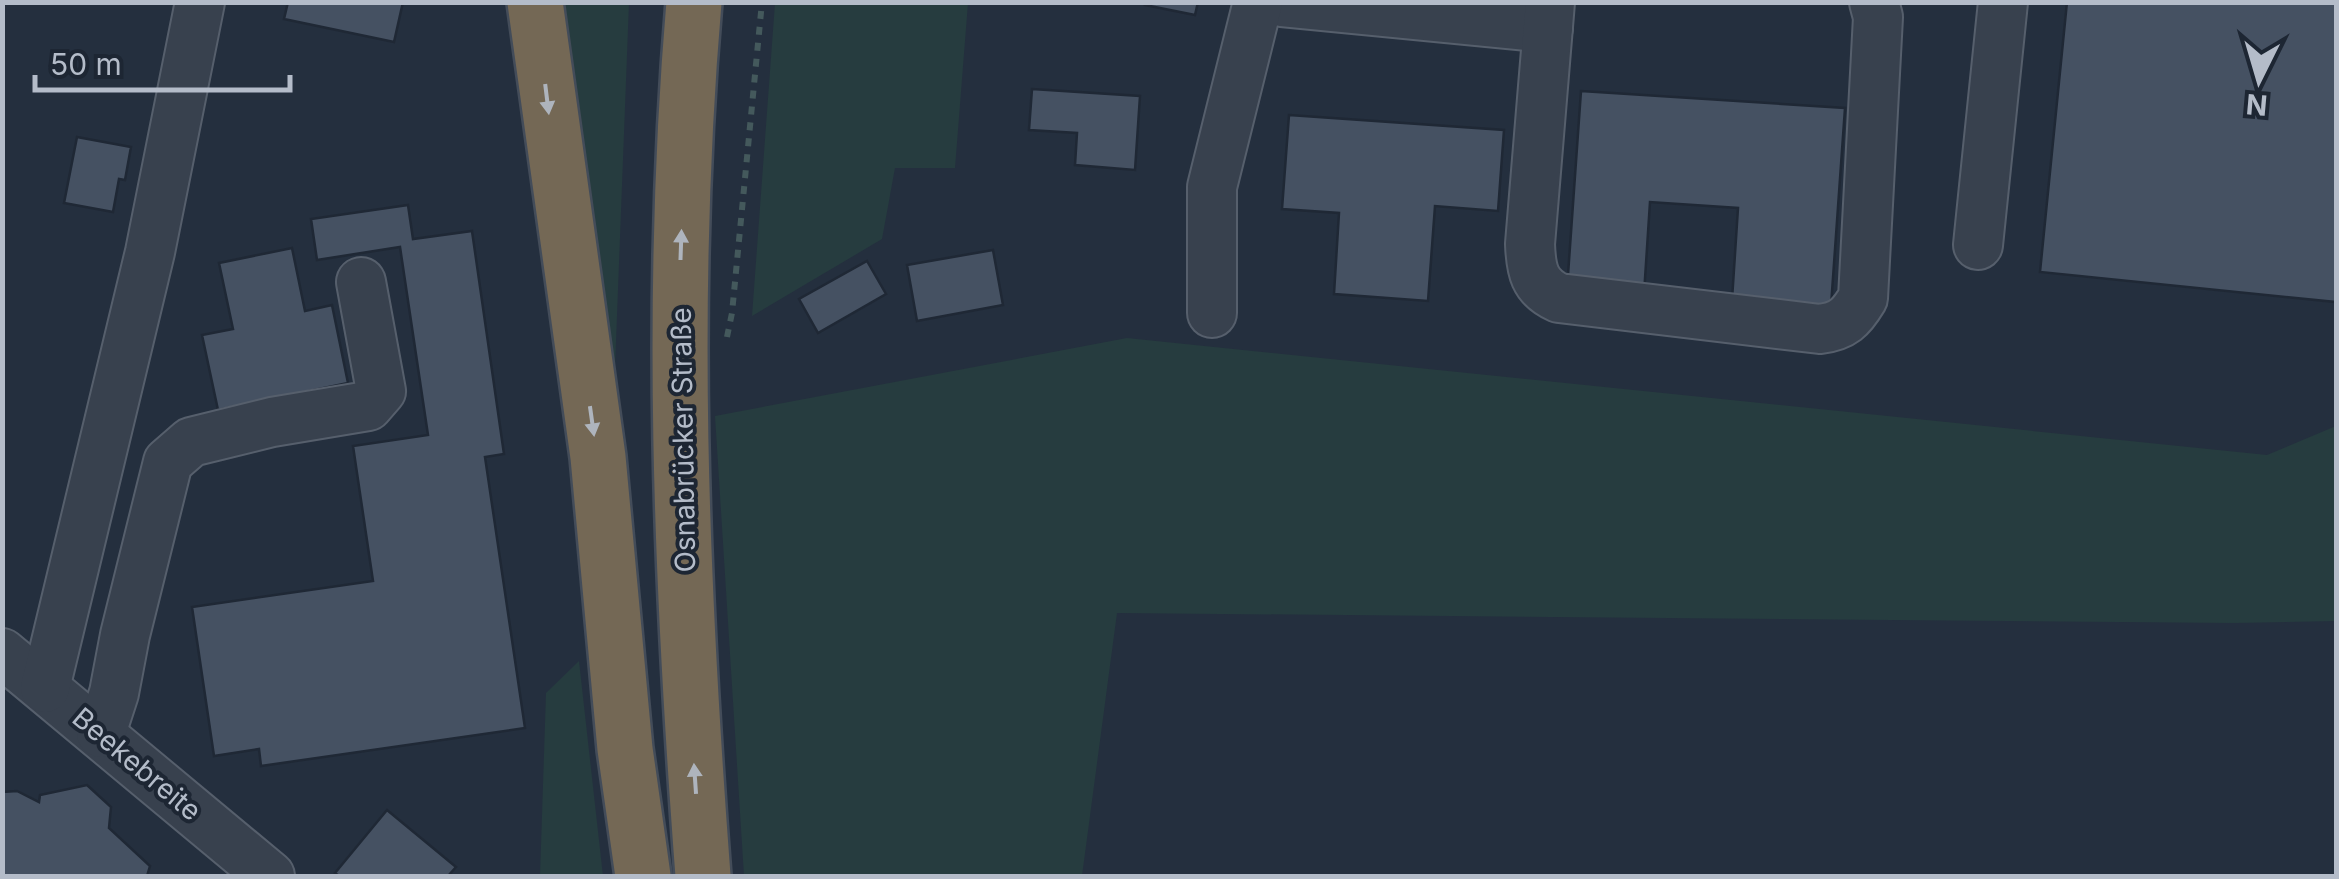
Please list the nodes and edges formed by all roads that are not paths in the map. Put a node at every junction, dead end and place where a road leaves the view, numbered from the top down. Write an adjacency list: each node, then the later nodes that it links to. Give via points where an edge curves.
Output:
1 (200, 2): 14 (street, via 150,252)
2 (535, 2): 17 (highway, one-way to 17, via 598,457)
3 (659, 2): 18 (highway, Osnabrücker Straße, via 644,202)
4 (694, 2): 19 (highway, Osnabrücker Straße, one-way to 4, via 678,436)
5 (1258, 2): 12 (street, via 1212,187)
6 (1282, 2): 9 (street)
7 (1874, 2): 9 (street, via 1863,298 1838,327 1820,328 1545,292 1531,266 1530,244)
8 (2003, 2): 10 (street)
9 (1549, 16)
10 (1978, 245)
11 (361, 282): 15 (street, via 381,391 368,406 191,442 168,462)
12 (1212, 313)
13 (2, 653): 14 (street, Beekebreite)
14 (46, 688): 15 (street, Beekebreite)
15 (101, 733): 16 (street, Beekebreite)
16 (270, 876)
17 (643, 876)
18 (657, 876)
19 (702, 876)

